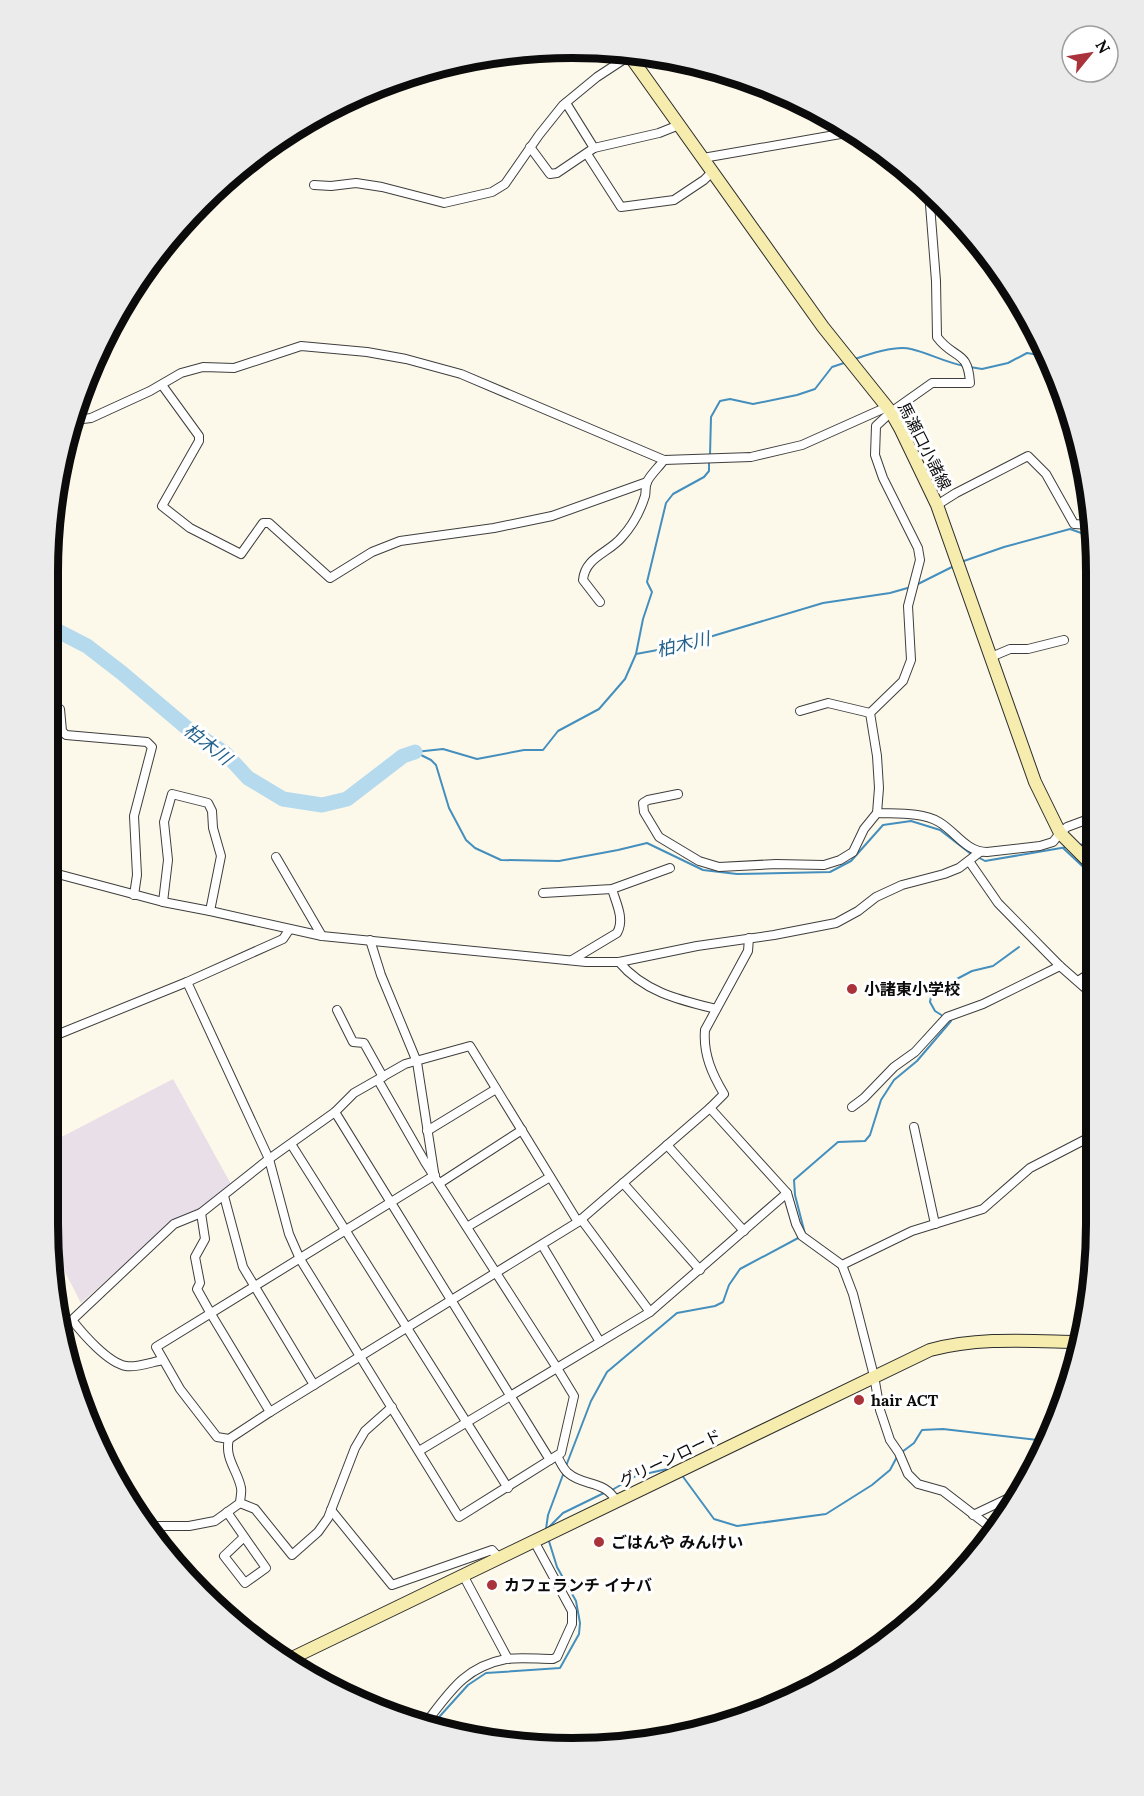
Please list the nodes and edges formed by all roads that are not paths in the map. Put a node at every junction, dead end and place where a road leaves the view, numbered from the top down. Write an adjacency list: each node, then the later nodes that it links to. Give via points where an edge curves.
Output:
1 (618, 61): 3 (street)
2 (634, 63): 4 (main road, 馬瀬口小諸線)
3 (566, 103): 6 (street); 7 (street)
4 (680, 125): 7 (street); 8 (main road, 馬瀬口小諸線)
5 (840, 134): 8 (street)
6 (530, 147): 7 (street, via 550,174); 10 (street, via 505,184 492,192 444,203 356,183)
7 (590, 151): 9 (street, via 621,207 674,200)
8 (703, 158): 9 (main road, 馬瀬口小諸線)
9 (713, 171): 13 (main road, 馬瀬口小諸線, via 823,327)
10 (314, 185)
11 (930, 204): 13 (street, via 937,337 966,361 970,383 932,383)
12 (162, 385): 14 (street); 15 (street, via 181,373 203,367 234,368 301,346 367,352 461,374); 16 (street, via 199,436 162,506 190,528 241,554 263,523 269,523 330,578 372,552 400,542 552,516)
13 (889, 410): 15 (street, via 802,445 751,457); 17 (main road, 馬瀬口小諸線); 24 (street, via 876,426 875,455 920,560 908,606 911,660 903,681)
14 (82, 419)
15 (664, 460): 16 (street)
16 (647, 482): 19 (street, via 631,528 583,573 583,580)
17 (937, 505): 18 (street, via 1028,456 1046,474 1074,524); 21 (main road, 馬瀬口小諸線)
18 (1083, 525)
19 (600, 602)
20 (1064, 640): 21 (street, via 1010,649)
21 (992, 657): 28 (main road, 馬瀬口小諸線, via 1035,782)
22 (58, 708): 37 (street, via 66,735 147,742 152,747 134,816)
23 (800, 711): 24 (street, via 828,704)
24 (870, 713): 26 (street, via 877,756)
25 (678, 794): 26 (street, via 648,800 643,803 644,812 659,837 699,861 719,867 824,866 853,852)
26 (877, 813): 29 (street, via 923,816 937,821)
27 (1086, 820): 28 (street)
28 (1060, 832): 29 (street, via 1053,842 1040,846); 31 (main road, 馬瀬口小諸線)
29 (980, 852): 32 (street)
30 (276, 857): 41 (street)
31 (1086, 859)
32 (969, 861): 42 (street, via 944,874 902,885 876,897 836,923); 46 (street, via 999,903)
33 (670, 868): 35 (street)
34 (58, 874): 37 (street)
35 (612, 889): 36 (street); 44 (street, via 621,916 620,930)
36 (543, 893)
37 (134, 895): 38 (street)
38 (163, 902): 39 (street); 39 (street, via 168,860 164,822 172,794 208,803 212,812 221,856)
39 (210, 910): 40 (street)
40 (289, 930): 41 (street); 49 (street, via 283,939)
41 (322, 936): 43 (street)
42 (749, 938): 45 (street); 52 (street, via 748,951)
43 (370, 940): 44 (street); 54 (street)
44 (572, 960): 45 (street)
45 (619, 962): 52 (street, via 629,974 656,991)
46 (1060, 966): 48 (street); 57 (street, via 947,1017 915,1052)
47 (1086, 976): 48 (street)
48 (1078, 981): 50 (street)
49 (187, 982): 53 (street); 66 (street)
50 (1086, 988)
51 (337, 1010): 55 (street, via 353,1042 364,1043)
52 (716, 1010): 58 (street, via 705,1030 704,1044 724,1094)
53 (58, 1034)
54 (417, 1062): 55 (street); 56 (street, via 470,1046); 62 (street)
55 (380, 1078): 59 (street, via 354,1093); 68 (street)
56 (496, 1089): 61 (street); 62 (street)
57 (852, 1107)
58 (710, 1108): 65 (street); 70 (street)
59 (335, 1112): 64 (street); 72 (street)
60 (914, 1127): 75 (street)
61 (522, 1130): 67 (street); 68 (street)
62 (427, 1131): 68 (street)
63 (1086, 1139): 75 (street, via 1030,1168 983,1209)
64 (291, 1144): 66 (street); 77 (street)
65 (667, 1146): 69 (street); 78 (street)
66 (269, 1159): 71 (street); 80 (street, via 289,1234)
67 (550, 1177): 74 (street); 76 (street)
68 (437, 1179): 72 (street); 76 (street)
69 (623, 1183): 74 (street); 82 (street)
70 (787, 1193): 78 (street); 81 (street, via 802,1236)
71 (224, 1196): 73 (street); 84 (street, via 243,1267)
72 (391, 1203): 77 (street); 85 (street)
73 (201, 1213): 87 (street, via 205,1239 195,1257 200,1282 197,1289); 92 (street, via 174,1224 72,1320 112,1359 126,1366)
74 (580, 1220): 79 (street); 86 (street)
75 (935, 1224): 81 (street)
76 (467, 1227): 83 (street)
77 (346, 1231): 80 (street); 88 (street)
78 (744, 1231): 82 (street)
79 (542, 1245): 83 (street); 89 (street)
80 (300, 1259): 84 (street); 91 (street)
81 (842, 1265): 94 (street)
82 (700, 1270): 86 (street)
83 (497, 1273): 85 (street); 93 (street)
84 (254, 1287): 87 (street); 95 (street)
85 (452, 1301): 88 (street); 96 (street)
86 (650, 1312): 89 (street)
87 (210, 1314): 92 (street, via 156,1347); 98 (street)
88 (407, 1328): 91 (street); 99 (street)
89 (600, 1342): 93 (street)
90 (1072, 1342): 94 (main road, グリーンロード, via 956,1343 930,1350)
91 (361, 1356): 95 (street); 97 (street)
92 (163, 1360): 100 (street, via 217,1437)
93 (557, 1368): 96 (street); 102 (street, via 574,1396 561,1453)
94 (874, 1376): 105 (main road, グリーンロード); 109 (street, via 890,1440 908,1474 918,1484 943,1491)
95 (314, 1385): 98 (street)
96 (510, 1396): 99 (street); 102 (street)
97 (392, 1407): 101 (street); 107 (street, via 365,1431)
98 (270, 1412): 100 (street)
99 (466, 1422): 101 (street); 103 (street)
100 (229, 1439): 106 (street, via 227,1447 241,1488)
101 (419, 1451): 103 (street, via 459,1517)
102 (554, 1458): 103 (street); 105 (street, via 568,1473 605,1487)
103 (508, 1488)
104 (1005, 1500): 109 (street)
105 (617, 1502): 113 (main road, グリーンロード)
106 (240, 1503): 107 (street, via 255,1509 292,1555 318,1532); 108 (street)
107 (331, 1510): 114 (street, via 392,1585 492,1550)
108 (227, 1512): 111 (street, via 215,1521); 112 (street)
109 (973, 1515): 110 (street)
110 (987, 1525)
111 (157, 1526)
112 (244, 1537): 112 (street, via 266,1568 245,1583 224,1556)
113 (534, 1541): 114 (main road, グリーンロード); 117 (street, via 572,1611 572,1624 557,1657)
114 (499, 1558): 115 (main road, グリーンロード)
115 (463, 1575): 116 (main road, グリーンロード); 117 (street)
116 (295, 1656)
117 (508, 1659): 118 (street, via 480,1666 465,1676)
118 (431, 1717)

